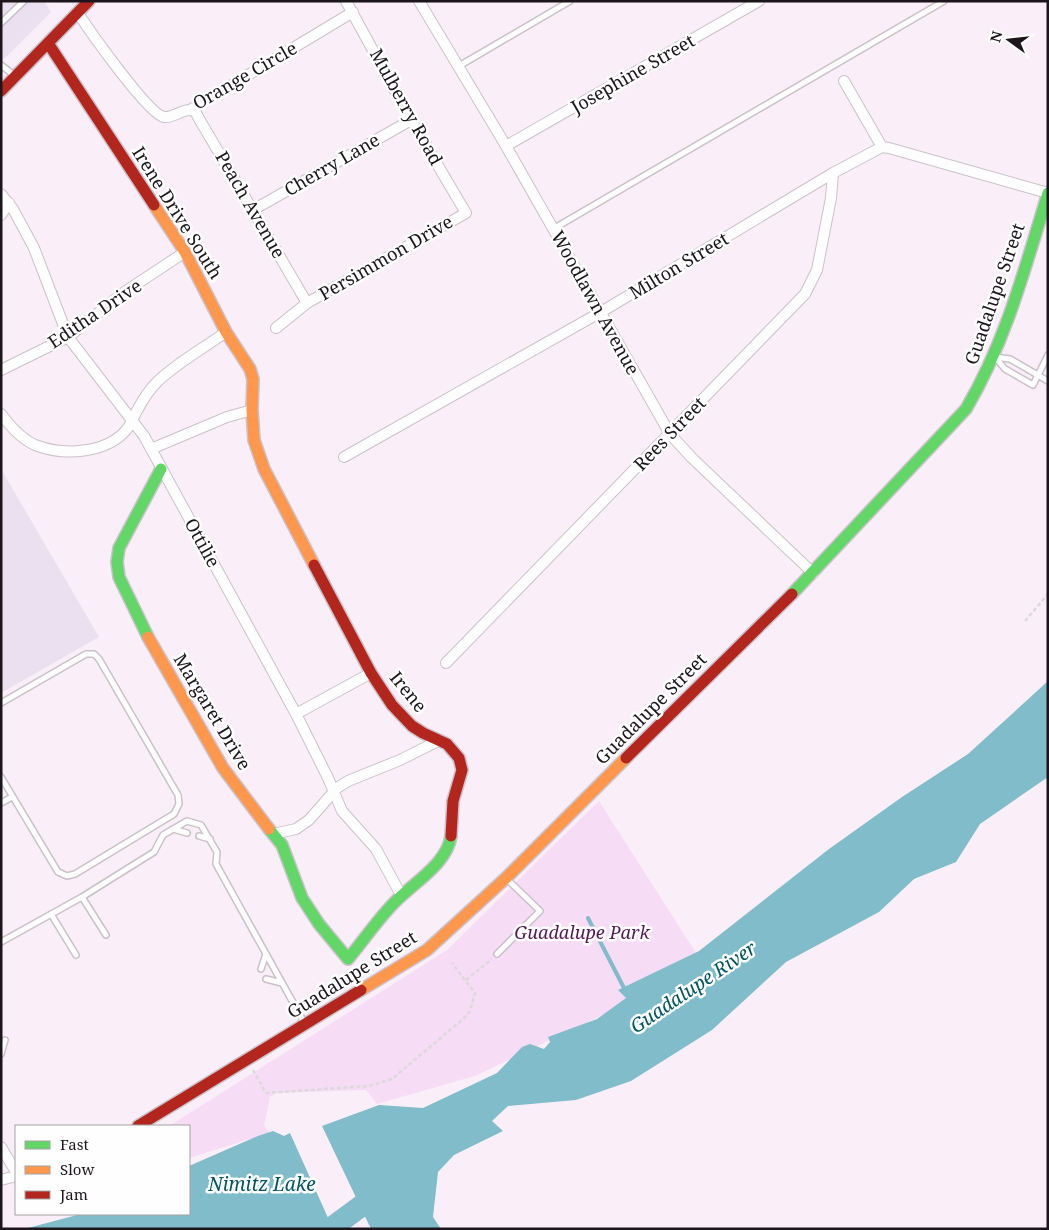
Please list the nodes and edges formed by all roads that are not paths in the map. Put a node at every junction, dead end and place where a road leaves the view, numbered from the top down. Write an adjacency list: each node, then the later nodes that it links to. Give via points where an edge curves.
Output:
1 (24, 1): 10 (lane)
2 (89, 1): 9 (street)
3 (346, 1): 8 (street, Mulberry Road)
4 (419, 1): 13 (street, Woodlawn Avenue)
5 (570, 1): 13 (lane)
6 (759, 1): 19 (street, Josephine Street)
7 (944, 1): 28 (lane)
8 (353, 12): 17 (street, Orange Circle); 18 (street, Mulberry Road)
9 (78, 13): 11 (street); 17 (street, Orange Circle, via 157,114 169,117)
10 (1, 24)
11 (48, 43): 14 (street); 29 (street, Irene Drive South)
12 (1, 65): 14 (lane)
13 (458, 66): 19 (street, Woodlawn Avenue)
14 (16, 76): 16 (street)
15 (844, 81): 20 (street)
16 (1, 91)
17 (190, 110): 25 (street, Peach Avenue, via 198,117)
18 (411, 120): 25 (street, Cherry Lane); 26 (street, Mulberry Road)
19 (506, 146): 28 (street, Woodlawn Avenue)
20 (882, 147): 21 (street, Milton Street); 22 (street)
21 (833, 173): 31 (street, Milton Street); 43 (street, Rees Street, via 818,270 812,282 796,304)
22 (1048, 193): 36 (street, Guadalupe Street, via 1013,308)
23 (1, 194): 24 (street, Ottilie)
24 (9, 203): 27 (street); 34 (street, Ottilie, via 34,248)
25 (253, 210): 30 (street, Peach Avenue)
26 (466, 213): 30 (street, Persimmon Drive)
27 (1, 215)
28 (554, 229): 31 (street, Woodlawn Avenue)
29 (185, 252): 33 (street, Irene Drive South); 34 (street, Editha Drive)
30 (307, 303): 32 (street, Persimmon Drive)
31 (601, 312): 43 (street, Woodlawn Avenue); 45 (street, Milton Street)
32 (276, 328)
33 (226, 332): 40 (street, Irene Drive South, via 250,369 253,379); 42 (street, via 166,374 151,389)
34 (68, 337): 37 (street, Editha Drive); 42 (street, Ottilie)
35 (1048, 355): 38 (lane)
36 (994, 356): 38 (lane, via 1010,359); 38 (lane, via 1005,370 1033,385); 47 (street, Guadalupe Street, via 966,409)
37 (1, 370)
38 (1038, 375): 39 (lane)
39 (1048, 381)
40 (252, 410): 44 (street); 49 (street, Irene, via 254,440 264,469)
41 (1, 414): 42 (street, via 19,435 37,446 59,451 87,449 113,441 127,429)
42 (132, 419): 44 (street, Ottilie)
43 (670, 434): 47 (street, Woodlawn Avenue); 48 (street, Rees Street)
44 (151, 449): 46 (street, Ottilie)
45 (344, 457)
46 (162, 469): 51 (street, Ottilie); 59 (street, Margaret Drive, via 119,548 118,576 223,768)
47 (813, 573): 62 (street, Guadalupe Street)
48 (446, 663)
49 (371, 672): 51 (street); 52 (street, Irene, via 395,709 418,730)
50 (1, 703): 55 (lane, via 86,654 94,654 178,794 178,804 174,814 67,876 58,872)
51 (296, 714): 54 (street, Ottilie)
52 (440, 740): 54 (street, via 348,781); 63 (street, Irene, via 454,749 461,760 462,774 453,801 451,834 446,852)
53 (1, 777): 55 (lane)
54 (333, 792): 59 (street, via 309,820 296,828); 63 (street, Ottilie, via 342,811 376,849)
55 (12, 797): 56 (lane)
56 (1, 803)
57 (173, 829): 58 (lane); 61 (lane, via 187,821 201,825); 64 (lane, via 163,835 154,852)
58 (187, 833)
59 (273, 834): 71 (street, Margaret Drive, via 282,845 302,898)
60 (199, 836): 61 (lane)
61 (210, 839): 68 (lane, via 218,852 216,864)
62 (506, 878): 69 (lane, via 540,911); 75 (street, Guadalupe Street, via 427,950)
63 (401, 895): 71 (street, Irene)
64 (82, 898): 65 (lane); 66 (lane)
65 (51, 914): 67 (lane); 70 (lane)
66 (106, 935)
67 (1, 942)
68 (266, 954): 72 (lane); 74 (lane)
69 (497, 954)
70 (76, 955)
71 (348, 959)
72 (261, 969)
73 (266, 979): 74 (lane)
74 (282, 983): 75 (lane)
75 (305, 1025): 78 (street, Guadalupe Street)
76 (5, 1040): 77 (lane)
77 (1, 1054)
78 (140, 1125)
79 (1, 1147): 80 (street)
80 (15, 1170)
81 (15, 1176): 82 (street)
82 (1, 1180)

